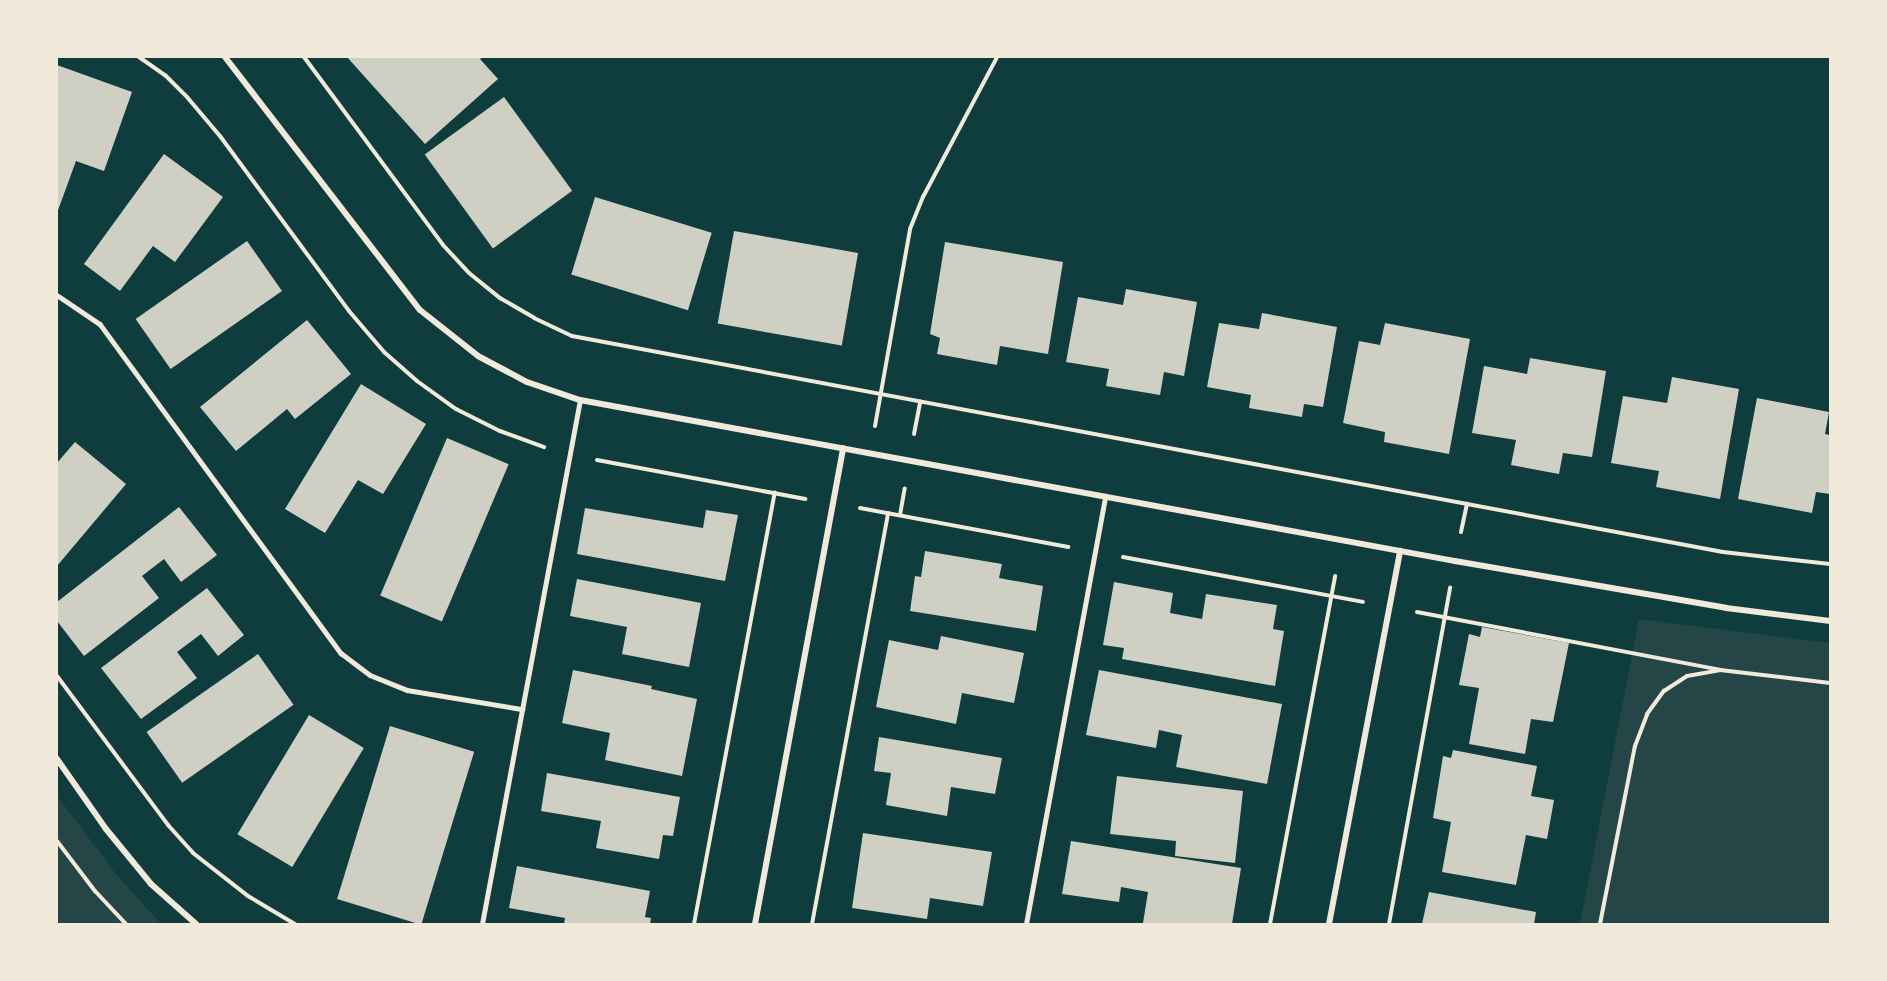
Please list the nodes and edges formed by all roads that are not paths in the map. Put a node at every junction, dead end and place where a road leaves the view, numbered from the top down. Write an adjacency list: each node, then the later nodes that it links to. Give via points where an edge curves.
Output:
1 (225, 57): 3 (street, via 420,310 478,356 527,382)
2 (57, 295): 8 (lane, via 100,324 341,653 370,675 407,690)
3 (580, 400): 4 (street); 8 (lane)
4 (843, 448): 5 (street); 12 (street)
5 (1105, 496): 6 (street); 13 (lane)
6 (1400, 551): 7 (street, via 1680,601); 14 (street)
7 (1830, 621)
8 (522, 709): 11 (lane)
9 (57, 759): 10 (street, via 151,884)
10 (196, 924)
11 (482, 924)
12 (755, 924)
13 (1026, 924)
14 (1329, 924)

